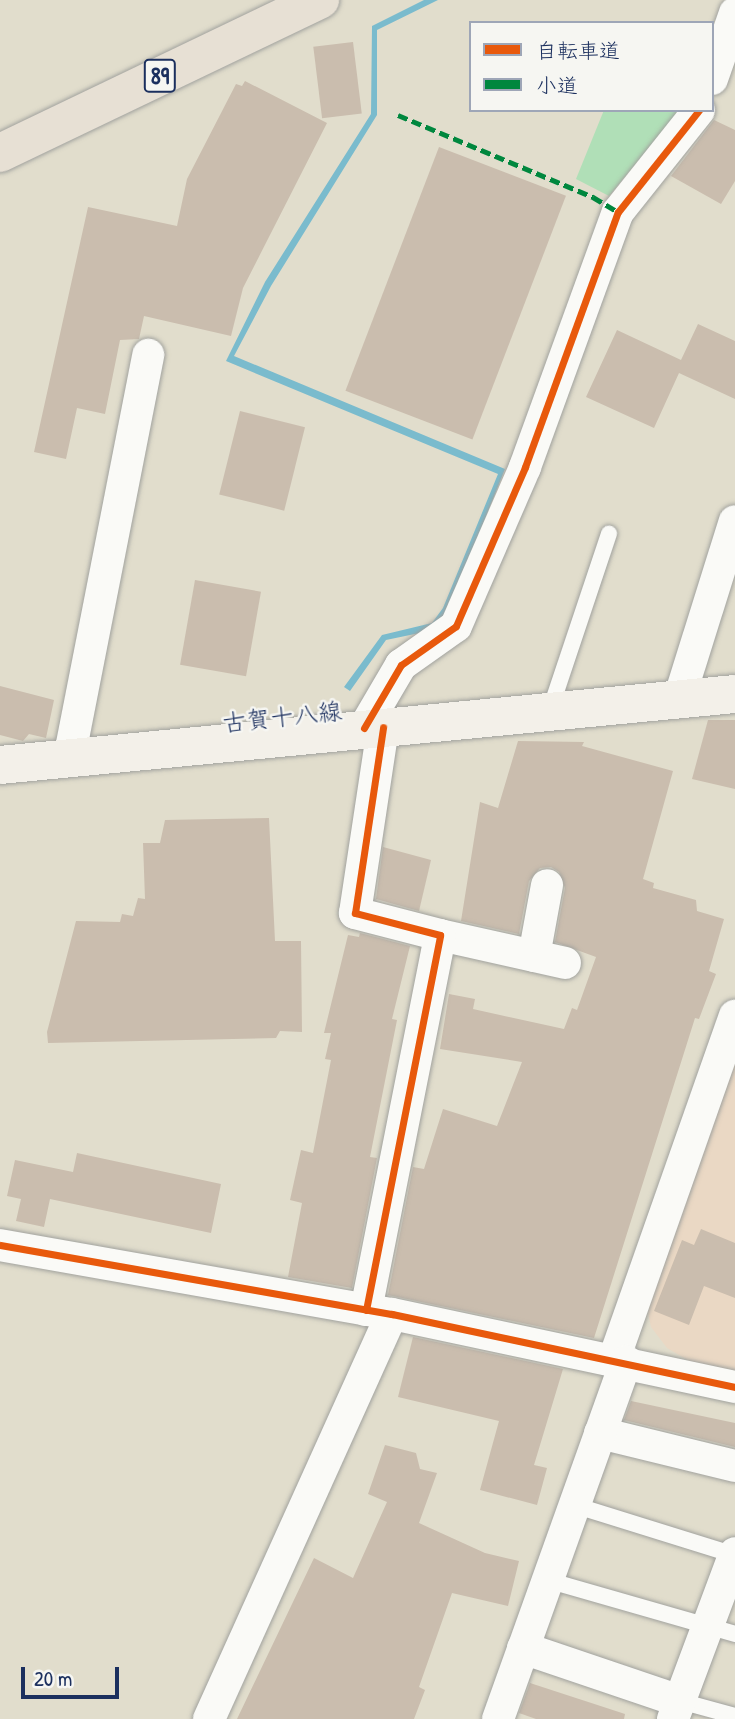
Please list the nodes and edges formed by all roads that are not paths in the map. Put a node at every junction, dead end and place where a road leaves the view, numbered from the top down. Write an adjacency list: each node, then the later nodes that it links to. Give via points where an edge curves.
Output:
1 (320, 0): 5 (main road, 89)
2 (735, 13): 3 (street)
3 (722, 74)
4 (697, 112): 12 (street, via 618,212 525,467 456,626 401,664)
5 (0, 153)
6 (148, 355): 13 (street)
7 (735, 521): 10 (street)
8 (609, 534): 11 (lane)
9 (735, 694): 10 (main road, 古賀十八線)
10 (680, 696): 11 (main road, 古賀十八線)
11 (550, 710): 12 (main road, 古賀十八線)
12 (374, 728): 13 (main road, 古賀十八線); 16 (street, via 355,913)
13 (69, 759): 14 (main road, 古賀十八線)
14 (0, 765)
15 (547, 885): 17 (street)
16 (440, 935): 17 (street); 21 (street)
17 (534, 956): 18 (street)
18 (565, 963)
19 (735, 1016): 22 (street)
20 (0, 1245): 21 (street)
21 (379, 1312): 22 (street); 34 (street)
22 (620, 1360): 23 (street); 24 (street)
23 (735, 1387)
24 (600, 1433): 25 (street); 26 (street)
25 (735, 1466)
26 (574, 1505): 27 (lane); 28 (street)
27 (735, 1554): 29 (street)
28 (547, 1580): 29 (lane); 30 (street)
29 (721, 1630): 31 (street)
30 (523, 1647): 31 (street); 33 (street)
31 (677, 1710): 32 (lane)
32 (735, 1716)
33 (503, 1718)
34 (208, 1719)

